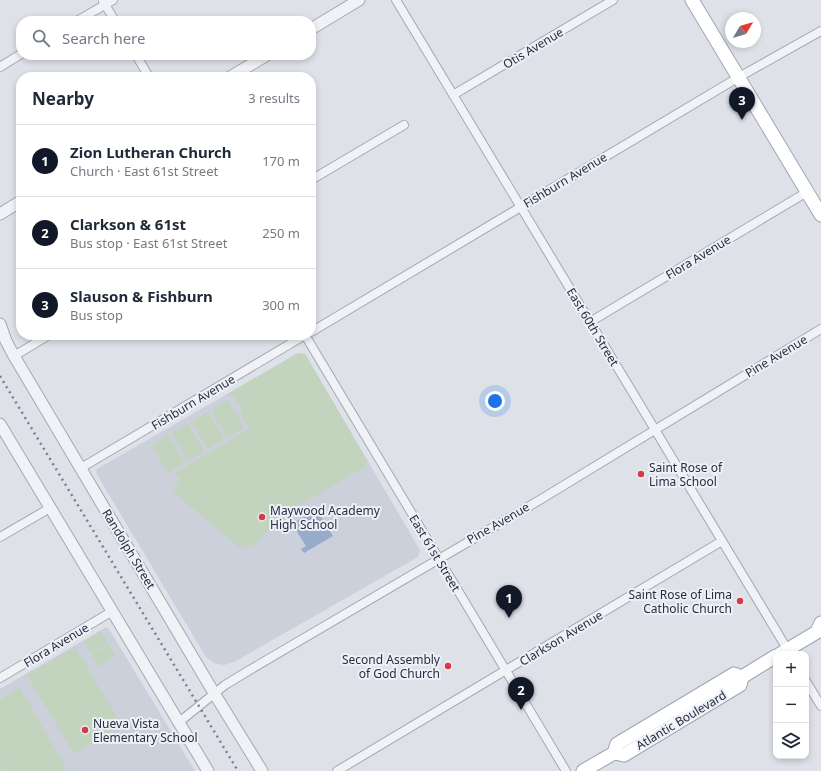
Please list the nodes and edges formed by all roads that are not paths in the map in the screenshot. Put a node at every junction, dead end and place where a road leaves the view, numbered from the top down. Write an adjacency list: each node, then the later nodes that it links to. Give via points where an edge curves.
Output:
1 (113, 0): 6 (street)
2 (359, 0): 9 (street)
3 (396, 0): 18 (street, East 60th Street)
4 (614, 0): 18 (street, Otis Avenue)
5 (692, 0): 17 (main road)
6 (104, 2): 7 (street); 8 (street)
7 (84, 16)
8 (112, 16)
9 (316, 26)
10 (821, 31): 17 (street, Fishburn Avenue)
11 (16, 57): 14 (street)
12 (139, 60): 15 (street)
13 (259, 60): 16 (street)
14 (0, 67)
15 (146, 72)
16 (238, 72)
17 (739, 77): 21 (main road); 23 (street, Fishburn Avenue)
18 (453, 95): 23 (street, East 60th Street)
19 (404, 125): 20 (street)
20 (316, 177)
21 (807, 192): 25 (main road); 26 (street, Flora Avenue)
22 (16, 204): 24 (street)
23 (521, 207): 26 (street, East 60th Street); 28 (street, Fishburn Avenue)
24 (0, 214)
25 (821, 215)
26 (590, 322): 35 (street, East 60th Street)
27 (0, 324): 33 (street, Randolph Street)
28 (316, 329)
29 (821, 329): 35 (street, Pine Avenue)
30 (41, 340): 33 (street)
31 (297, 340): 36 (street, Fishburn Avenue)
32 (308, 340): 40 (street, East 61st Street)
33 (14, 356): 36 (street, Randolph Street)
34 (0, 424): 37 (street)
35 (654, 429): 39 (street, East 60th Street); 40 (street, Pine Avenue)
36 (81, 468): 49 (street, Randolph Street)
37 (50, 508): 38 (street); 41 (street)
38 (0, 537)
39 (722, 541): 43 (street, East 60th Street); 46 (street, Clarkson Avenue)
40 (437, 558): 46 (street, East 61st Street); 49 (street, Pine Avenue, via 248,670)
41 (111, 612): 47 (street, Flora Avenue); 51 (street)
42 (820, 629): 44 (main road, Atlantic Boulevard)
43 (782, 651)
44 (786, 651)
45 (773, 659): 56 (main road, Atlantic Boulevard, via 742,677 740,685 624,755 614,753)
46 (506, 670): 54 (street, Clarkson Avenue); 55 (street, East 61st Street)
47 (0, 678)
48 (809, 686): 50 (street)
49 (214, 693): 51 (street, Pine Avenue); 53 (street, Randolph Street)
50 (821, 706)
51 (178, 722): 52 (street)
52 (208, 771)
53 (262, 771)
54 (337, 771)
55 (566, 771)
56 (583, 771)

